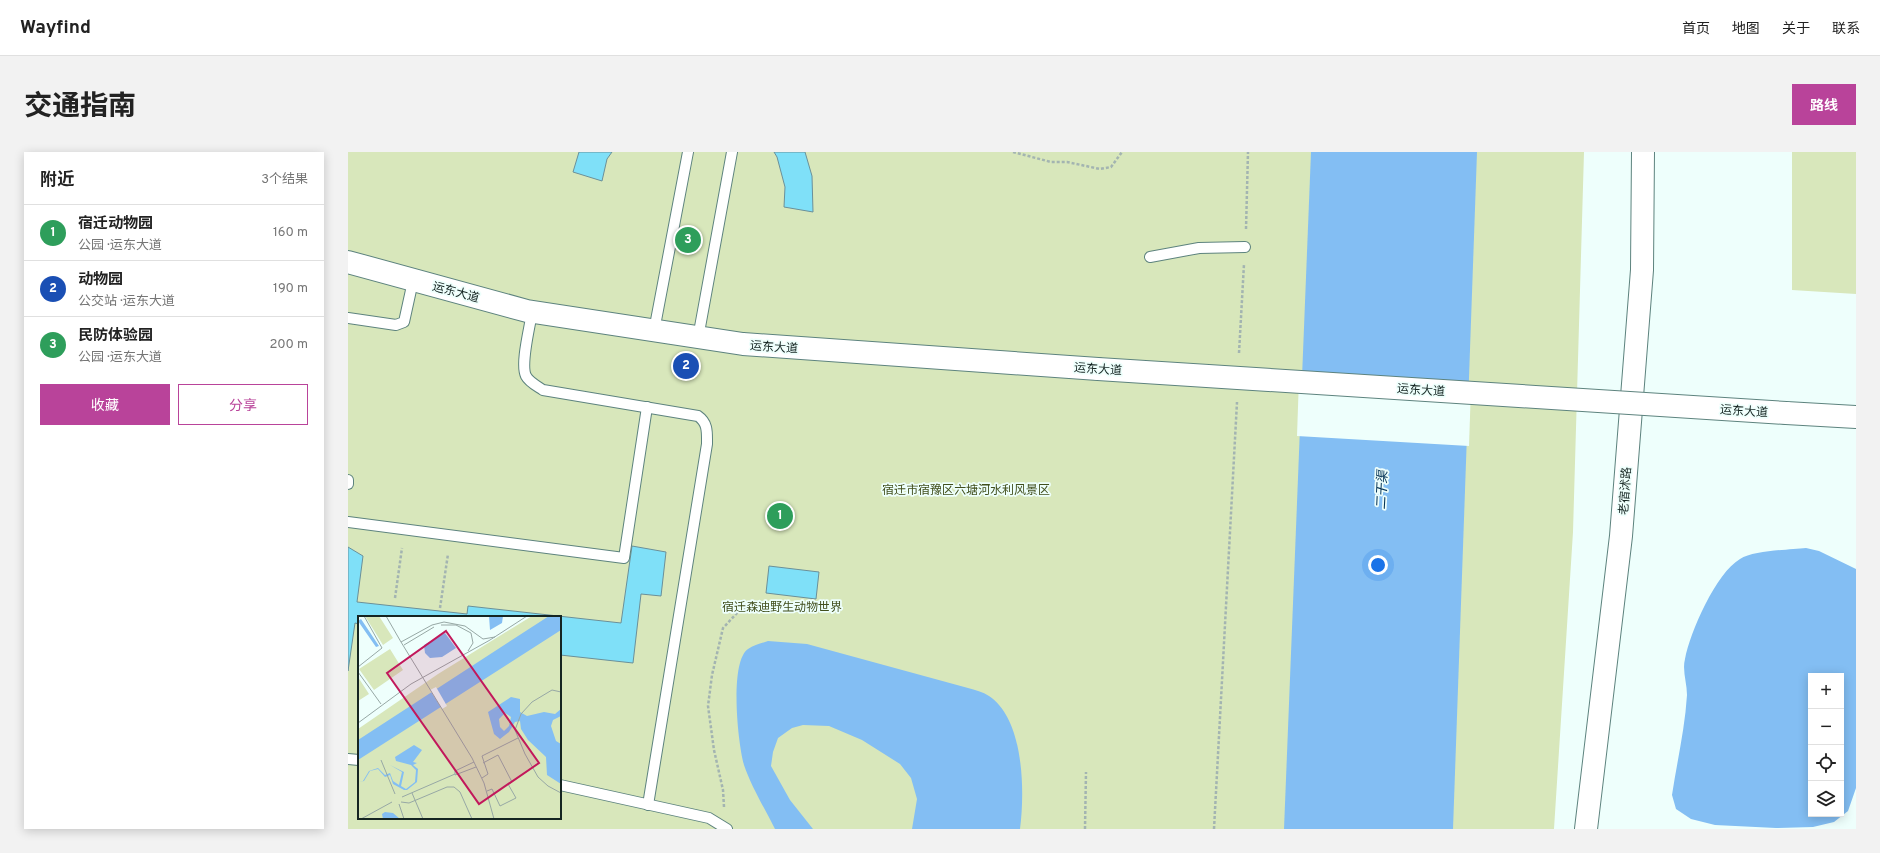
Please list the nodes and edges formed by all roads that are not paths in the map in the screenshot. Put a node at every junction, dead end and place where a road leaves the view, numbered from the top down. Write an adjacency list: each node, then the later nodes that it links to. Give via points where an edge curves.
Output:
1 (688, 152): 10 (lane)
2 (732, 152): 11 (lane)
3 (1643, 152): 22 (main road, 老宿沭路, via 1642,270 1622,529)
4 (1245, 247): 5 (lane, via 1198,248)
5 (1150, 257)
6 (348, 262): 7 (main road, 运东大道)
7 (413, 281): 8 (main road, 运东大道); 9 (lane, via 404,322 396,325)
8 (532, 312): 10 (main road, 运东大道); 12 (lane, via 524,366 526,377 532,383 543,390)
9 (348, 318)
10 (654, 331): 11 (main road, 运东大道)
11 (698, 338): 13 (main road, 运东大道, bridge, via 743,344 1098,370)
12 (647, 407): 16 (lane, via 624,558); 20 (lane, via 698,416 704,421 707,430 707,444)
13 (1856, 417)
14 (348, 480): 15 (lane)
15 (348, 484)
16 (348, 522)
17 (348, 759): 18 (lane)
18 (358, 760)
19 (561, 785): 20 (lane)
20 (648, 805): 21 (lane, via 709,818)
21 (726, 828)
22 (1586, 829)

